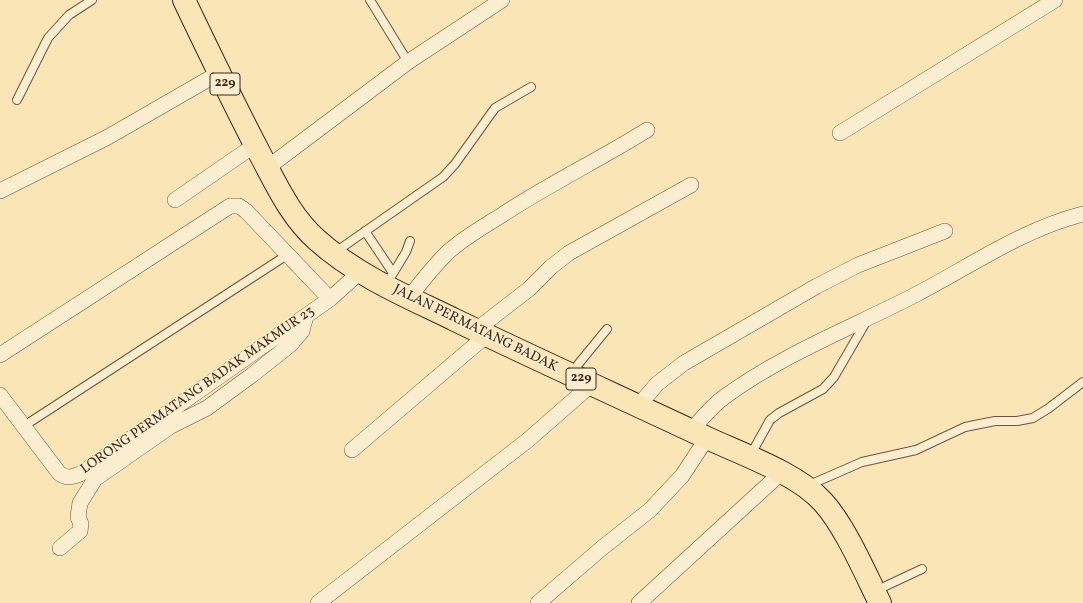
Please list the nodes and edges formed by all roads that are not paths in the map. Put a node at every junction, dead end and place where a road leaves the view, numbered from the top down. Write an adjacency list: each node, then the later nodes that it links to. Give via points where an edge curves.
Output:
1 (92, 0): 9 (lane, via 69,15 48,38)
2 (184, 0): 7 (main road, JALAN PERMATANG BADAK / 229)
3 (370, 0): 6 (lane)
4 (502, 0): 6 (street)
5 (1055, 0): 11 (street)
6 (408, 62): 13 (street)
7 (219, 73): 12 (main road, JALAN PERMATANG BADAK / 229); 15 (street, via 108,137)
8 (531, 87): 18 (lane, via 495,108 455,164 442,177)
9 (17, 100)
10 (647, 130): 25 (street, via 602,158 558,180 474,233 434,266)
11 (840, 133)
12 (255, 145): 13 (main road, JALAN PERMATANG BADAK / 229); 16 (street)
13 (267, 168): 21 (main road, JALAN PERMATANG BADAK / 229, via 280,195 298,220)
14 (691, 185): 30 (street, via 569,253)
15 (0, 191)
16 (175, 200)
17 (1083, 214): 28 (street, via 1038,230)
18 (365, 231): 21 (lane); 24 (lane)
19 (945, 231): 36 (street, via 858,265 810,290 684,364 657,384)
20 (410, 241): 24 (lane)
21 (333, 254): 23 (main road, JALAN PERMATANG BADAK / 229)
22 (287, 255): 26 (street); 31 (street, via 246,210 239,206 230,206); 37 (lane)
23 (360, 272): 24 (main road, JALAN PERMATANG BADAK / 229); 26 (street, LORONG PERMATANG BADAK MAKMUR 23)
24 (389, 280): 25 (main road, JALAN PERMATANG BADAK / 229)
25 (410, 298): 30 (main road, JALAN PERMATANG BADAK / 229)
26 (330, 299): 27 (street, LORONG PERMATANG BADAK MAKMUR 23)
27 (306, 316): 37 (street, LORONG PERMATANG BADAK MAKMUR 23, via 80,474 68,478 59,473); 43 (street, via 302,331 290,345 252,375 207,408 171,426 95,479 80,503 80,531)
28 (867, 319): 38 (street, via 750,380 712,407); 40 (lane, via 834,377 823,389 770,420)
29 (607, 329): 32 (lane)
30 (482, 333): 32 (main road, JALAN PERMATANG BADAK / 229); 39 (street)
31 (0, 355)
32 (570, 374): 34 (main road, JALAN PERMATANG BADAK / 229)
33 (1083, 382): 42 (lane, via 1033,418 995,421 965,427 916,450 862,462)
34 (592, 384): 36 (main road, JALAN PERMATANG BADAK / 229); 46 (street, via 528,440)
35 (0, 395): 37 (street, LORONG PERMATANG BADAK MAKMUR 23)
36 (638, 406): 38 (main road, JALAN PERMATANG BADAK / 229)
37 (24, 426)
38 (699, 434): 40 (main road, JALAN PERMATANG BADAK / 229); 47 (street, via 682,476 650,510)
39 (352, 450)
40 (749, 457): 41 (main road, JALAN PERMATANG BADAK / 229)
41 (781, 473): 42 (main road, JALAN PERMATANG BADAK / 229); 48 (street)
42 (806, 486): 45 (main road, JALAN PERMATANG BADAK / 229, via 824,503 836,521)
43 (60, 548)
44 (922, 569): 45 (lane)
45 (877, 597)
46 (318, 603)
47 (538, 603)
48 (639, 603)

